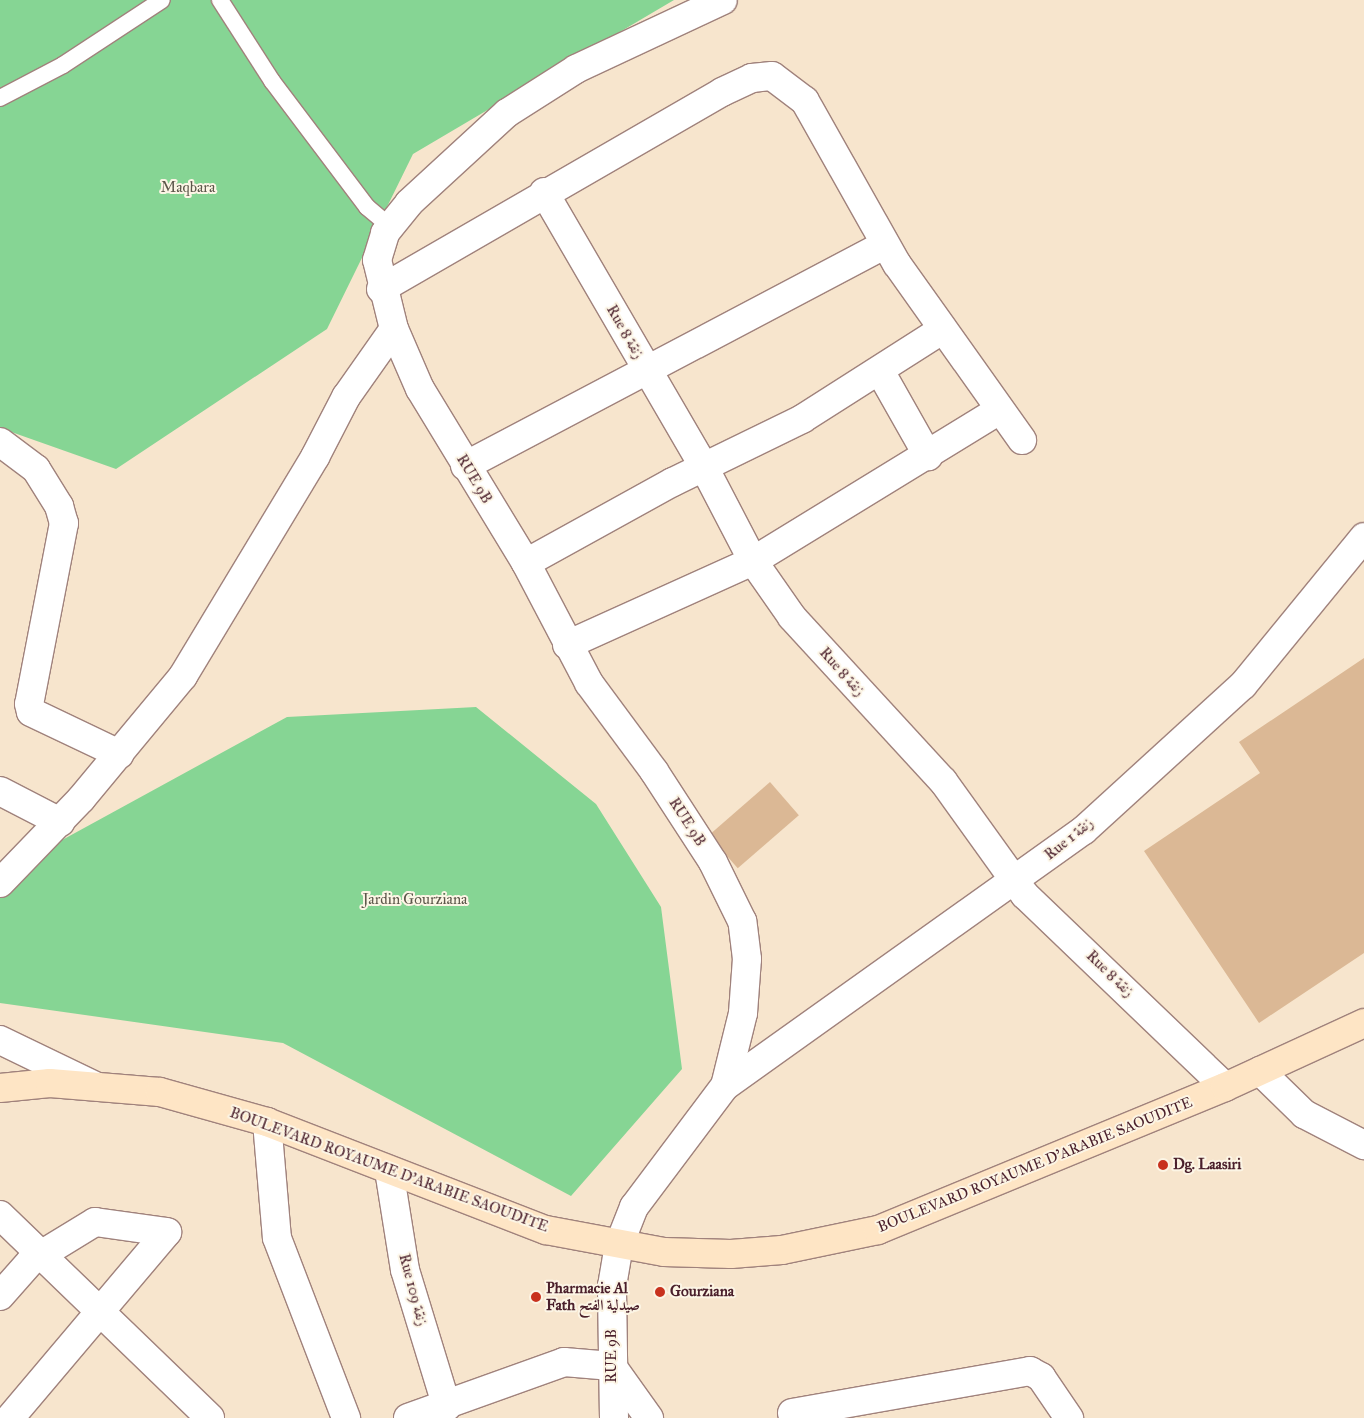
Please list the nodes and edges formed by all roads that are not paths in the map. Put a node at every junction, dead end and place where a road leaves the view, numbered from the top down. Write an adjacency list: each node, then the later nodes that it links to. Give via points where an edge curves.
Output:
1 (162, 0): 4 (lane, via 63,64)
2 (220, 0): 6 (lane, via 272,81 367,207)
3 (723, 0): 6 (street, via 576,69 524,100 453,160)
4 (0, 98)
5 (544, 192): 7 (street, via 722,92 752,78 772,76 805,101); 8 (street); 12 (street, Rue 8 زنقة)
6 (390, 226): 8 (street, RUE 9B, via 377,260)
7 (885, 245): 10 (street); 12 (street)
8 (381, 289): 9 (street, RUE 9B)
9 (394, 329): 17 (street, RUE 9B, via 420,388); 23 (street, via 346,397 315,457 183,676)
10 (940, 331): 11 (street); 13 (street)
11 (880, 371): 16 (street); 18 (street, via 802,419)
12 (648, 372): 17 (street); 18 (street, Rue 8 زنقة)
13 (999, 410): 14 (street); 16 (street)
14 (1022, 440)
15 (0, 442): 23 (street, via 36,469 59,506 64,523 29,704 31,712)
16 (928, 456): 20 (street)
17 (465, 466): 21 (street, RUE 9B)
18 (704, 467): 20 (street, Rue 8 زنقة); 21 (street)
19 (1364, 537): 26 (street, Rue 1 زنقة, via 1225,705 1084,830)
20 (753, 561): 22 (street); 26 (street, Rue 8 زنقة, via 834,666 943,782)
21 (526, 563): 22 (street, RUE 9B)
22 (567, 645): 31 (street, RUE 9B, via 654,770 735,902 747,959 738,1044)
23 (119, 754): 25 (street)
24 (0, 791): 25 (street)
25 (60, 822): 27 (street)
26 (1012, 879): 31 (street, Rue 1 زنقة); 33 (street, Rue 8 زنقة)
27 (0, 883)
28 (1364, 1023): 30 (main road, BOULEVARD ROYAUME D'ARABIE SAOUDITE)
29 (0, 1040): 32 (street)
30 (1260, 1071): 33 (main road, BOULEVARD ROYAUME D'ARABIE SAOUDITE); 36 (street, via 1304,1114)
31 (725, 1086): 39 (street, RUE 9B, via 634,1207)
32 (98, 1087): 34 (main road, BOULEVARD ROYAUME D'ARABIE SAOUDITE, via 50,1083); 35 (main road, BOULEVARD ROYAUME D'ARABIE SAOUDITE, via 160,1092)
33 (1225, 1087): 39 (main road, BOULEVARD ROYAUME D'ARABIE SAOUDITE, via 878,1230 782,1250 730,1254)
34 (0, 1088)
35 (267, 1122): 37 (main road, BOULEVARD ROYAUME D'ARABIE SAOUDITE); 48 (street, via 277,1238)
36 (1364, 1145)
37 (389, 1170): 39 (main road, BOULEVARD ROYAUME D'ARABIE SAOUDITE, via 546,1230); 44 (street, Rue 109 زنقة, via 405,1270)
38 (0, 1215): 40 (street)
39 (619, 1245): 43 (street, RUE 9B, via 612,1286)
40 (40, 1256): 41 (street); 42 (street); 42 (street, via 95,1222 167,1232)
41 (0, 1296)
42 (97, 1310): 46 (street); 47 (street)
43 (612, 1366): 44 (street, via 564,1362); 50 (street, RUE 9B); 51 (street)
44 (447, 1407): 49 (street)
45 (792, 1413): 52 (street, via 1030,1371 1041,1377)
46 (10, 1418)
47 (210, 1418)
48 (346, 1418)
49 (408, 1418)
50 (614, 1418)
51 (649, 1418)
52 (1069, 1418)

